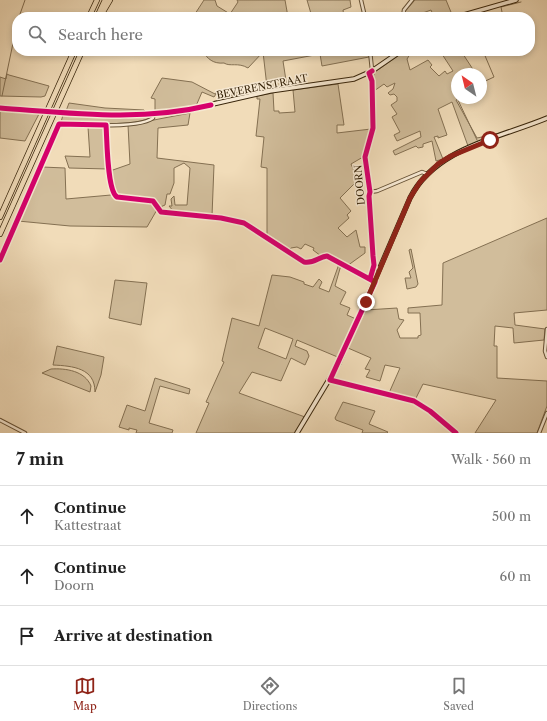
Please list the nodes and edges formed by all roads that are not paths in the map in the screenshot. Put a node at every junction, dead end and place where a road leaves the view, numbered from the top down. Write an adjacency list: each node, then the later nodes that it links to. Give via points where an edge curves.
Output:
1 (97, 0): 7 (highway)
2 (105, 0): 8 (highway)
3 (110, 0): 9 (highway)
4 (360, 0): 10 (street)
5 (412, 0): 11 (street)
6 (516, 0): 12 (street)
7 (91, 12)
8 (101, 12)
9 (102, 12)
10 (364, 12)
11 (404, 12)
12 (474, 12)
13 (72, 56): 26 (highway)
14 (80, 56): 27 (highway)
15 (370, 56): 17 (street, DOORN)
16 (394, 56): 17 (street, BEVERENSTRAAT)
17 (371, 72): 19 (street, BEVERENSTRAAT, via 354,79 270,91 195,108); 24 (street, DOORN, via 373,128 365,157)
18 (0, 108): 19 (street, BEVERENSTRAAT, bridge, via 117,116)
19 (153, 114): 21 (street, BEVERENSTRAAT, via 151,119 144,121)
20 (547, 118): 23 (street, via 458,152)
21 (106, 125): 22 (street); 28 (street, BEVERENSTRAAT, via 58,124)
22 (109, 168)
23 (427, 174): 24 (street, via 422,172); 29 (street, via 410,198)
24 (370, 192): 29 (street, DOORN, via 374,265)
25 (186, 215): 30 (street, via 244,223 304,262 311,263 327,256)
26 (0, 217)
27 (0, 234)
28 (0, 260)
29 (380, 269): 30 (street)
30 (375, 282): 33 (street)
31 (547, 329): 32 (street)
32 (547, 358)
33 (330, 380): 37 (street); 38 (street, via 414,402 430,411)
34 (547, 413): 39 (street)
35 (0, 420): 36 (street)
36 (25, 433)
37 (297, 433)
38 (456, 433)
39 (539, 433)

